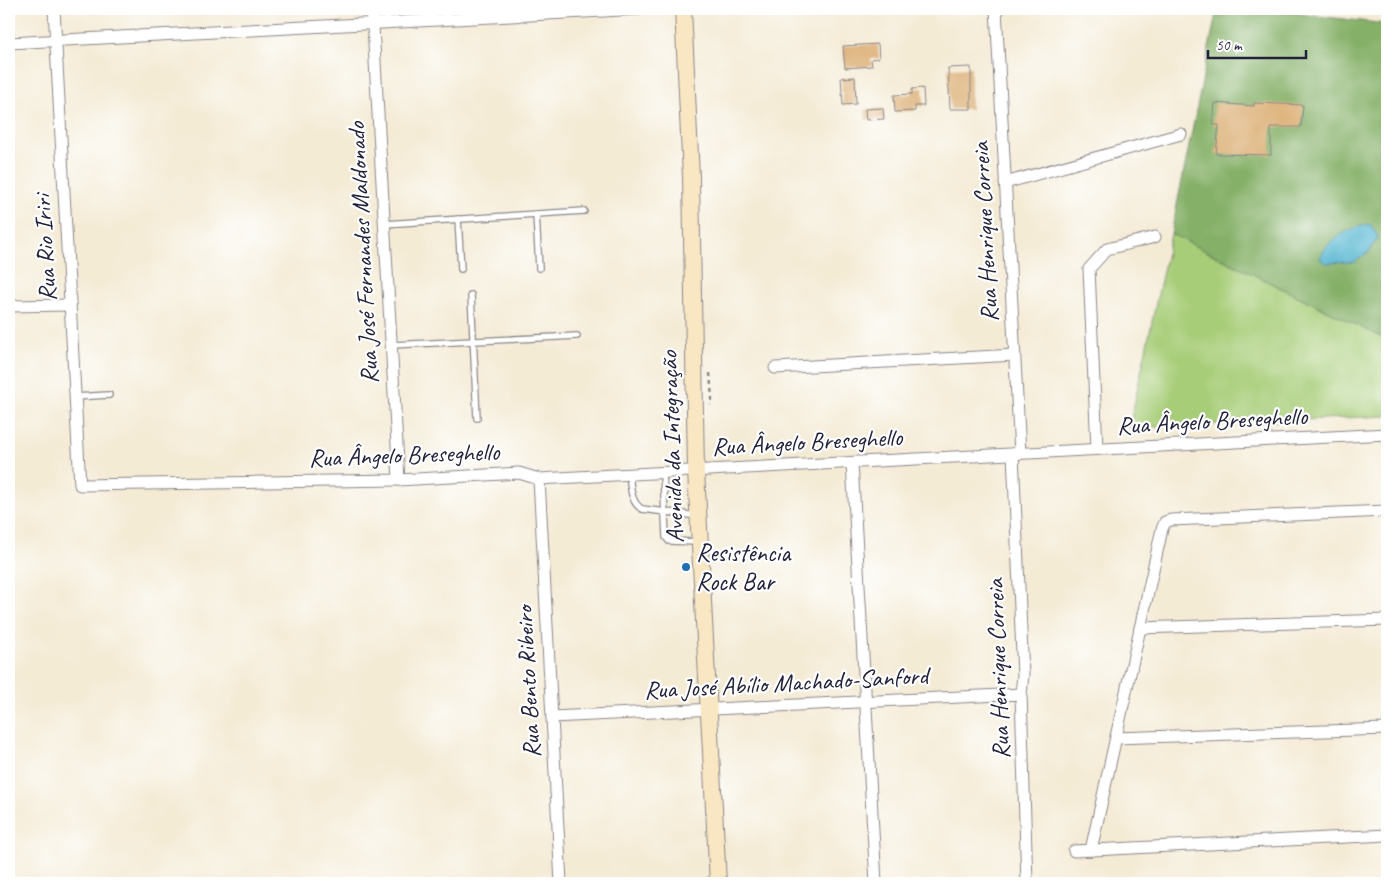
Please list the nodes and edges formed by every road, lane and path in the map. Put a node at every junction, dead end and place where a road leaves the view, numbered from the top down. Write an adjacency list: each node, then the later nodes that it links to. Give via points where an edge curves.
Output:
1 (54, 9): 7 (street, Rua Rio Iriri)
2 (372, 9): 6 (street, Rua José Fernandes Maldonado)
3 (640, 9): 6 (street)
4 (684, 9): 33 (main road, Avenida da Integração, via 692,177)
5 (996, 9): 10 (street, Rua Henrique Correia)
6 (372, 23): 7 (street); 14 (street, Rua José Fernandes Maldonado)
7 (56, 41): 8 (street); 19 (street, Rua Rio Iriri)
8 (9, 43)
9 (1181, 134): 10 (street)
10 (1005, 183): 24 (street, Rua Henrique Correia)
11 (584, 211): 12 (lane)
12 (536, 214): 13 (lane); 16 (lane)
13 (458, 219): 14 (lane); 17 (lane)
14 (384, 224): 23 (street, Rua José Fernandes Maldonado)
15 (1155, 236): 30 (street, via 1106,249 1089,269)
16 (539, 268)
17 (461, 269)
18 (471, 295): 22 (lane)
19 (70, 305): 20 (street); 27 (street, Rua Rio Iriri)
20 (9, 306)
21 (577, 336): 22 (lane)
22 (473, 341): 23 (lane); 28 (lane)
23 (391, 345): 37 (street, Rua José Fernandes Maldonado)
24 (1015, 355): 25 (street); 31 (street, Rua Henrique Correia)
25 (775, 368)
26 (109, 396): 27 (lane)
27 (75, 397): 38 (street, Rua Rio Iriri)
28 (477, 418)
29 (1387, 434): 30 (street, Rua Ângelo Breseghello)
30 (1097, 449): 31 (street, Rua Ângelo Breseghello)
31 (1017, 454): 32 (street, Rua Ângelo Breseghello); 45 (street, Rua Henrique Correia)
32 (852, 463): 33 (street, Rua Ângelo Breseghello); 46 (street)
33 (696, 471): 34 (street, Rua Ângelo Breseghello); 41 (main road, Avenida da Integração)
34 (663, 472): 35 (street, Rua Ângelo Breseghello); 39 (lane)
35 (629, 474): 36 (street, Rua Ângelo Breseghello); 39 (lane, via 632,499 637,507)
36 (540, 479): 37 (street, Rua Ângelo Breseghello, via 519,473); 48 (street, Rua Bento Ribeiro)
37 (399, 480): 38 (street, Rua Ângelo Breseghello)
38 (80, 485)
39 (664, 511): 41 (lane); 42 (lane, via 667,539)
40 (1387, 512): 44 (street, via 1166,522)
41 (699, 516): 42 (main road, Avenida da Integração)
42 (700, 542): 47 (main road, Avenida da Integração)
43 (1387, 620): 44 (street)
44 (1140, 628): 50 (street)
45 (1021, 694): 46 (street, Rua José Abílio Machado-Sanford); 57 (street, Rua Henrique Correia)
46 (866, 702): 47 (street, Rua José Abílio Machado-Sanford); 56 (street)
47 (709, 709): 48 (street, Rua José Abílio Machado-Sanford); 55 (main road, Avenida da Integração)
48 (552, 717): 54 (street, Rua Bento Ribeiro)
49 (1387, 729): 50 (street)
50 (1116, 738): 52 (street)
51 (1387, 835): 52 (street)
52 (1091, 850): 53 (street)
53 (1074, 851)
54 (561, 883)
55 (718, 883)
56 (876, 883)
57 (1027, 883)

